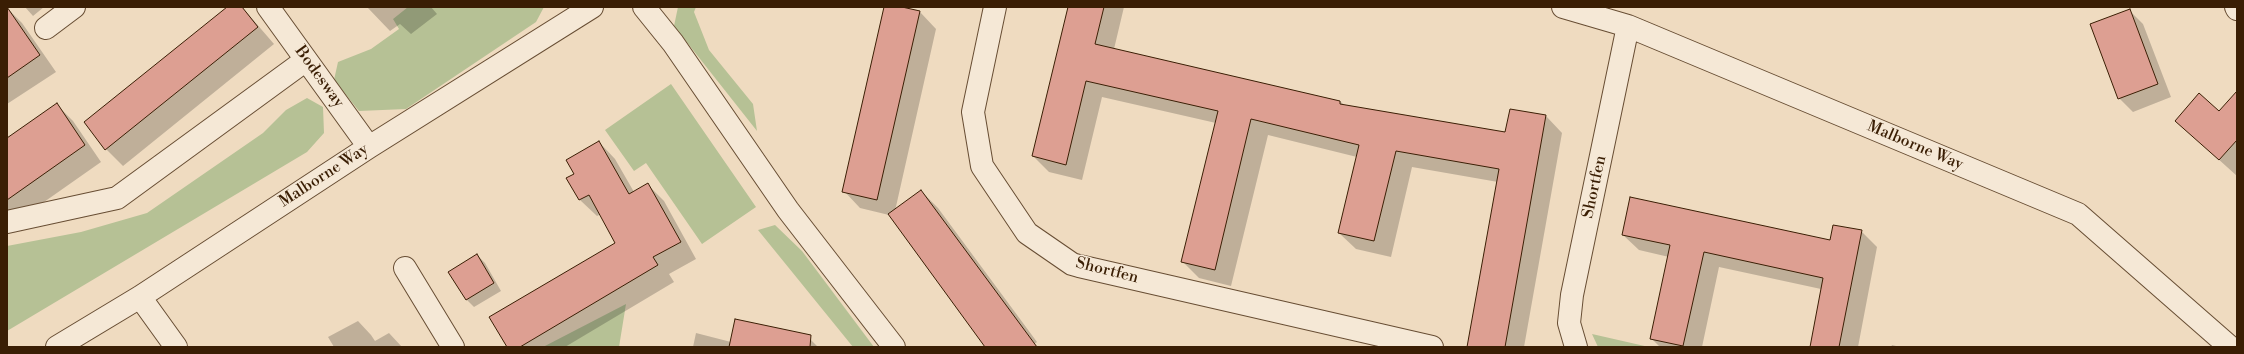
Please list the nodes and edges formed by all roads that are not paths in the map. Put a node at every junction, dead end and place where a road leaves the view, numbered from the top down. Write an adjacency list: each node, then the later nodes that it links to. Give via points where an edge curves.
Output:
1 (74, 7): 8 (street)
2 (268, 7): 9 (street, Bodesway)
3 (592, 7): 10 (street, Malborne Way)
4 (644, 7): 17 (street, via 673,44 788,210)
5 (995, 7): 18 (street, Shortfen, via 973,112 982,166 1027,233 1072,264 1079,266)
6 (1563, 7): 7 (street, Malborne Way)
7 (1628, 26): 19 (street, Shortfen, via 1572,295 1569,323); 20 (street, Malborne Way, via 2078,214)
8 (46, 28)
9 (306, 60): 10 (street, Bodesway); 11 (street, via 117,198)
10 (369, 147): 13 (street, Malborne Way)
11 (7, 222)
12 (405, 268): 16 (street)
13 (140, 297): 14 (street, Malborne Way); 15 (street)
14 (57, 347)
15 (176, 347)
16 (453, 347)
17 (894, 347)
18 (1432, 347)
19 (1576, 347)
20 (2230, 347)

